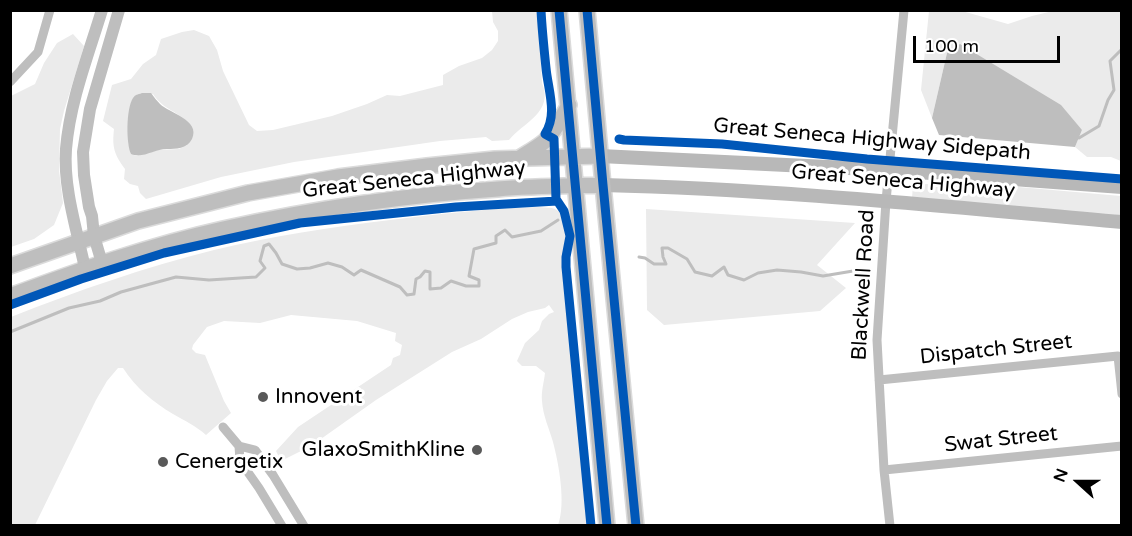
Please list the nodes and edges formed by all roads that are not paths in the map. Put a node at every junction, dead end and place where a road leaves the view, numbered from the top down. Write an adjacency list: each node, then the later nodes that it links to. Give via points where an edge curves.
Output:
1 (50, 10): 7 (street, via 38,52)
2 (102, 10): 19 (street, via 73,102 66,150 68,188)
3 (119, 10): 18 (street, via 90,109 83,152)
4 (559, 10): 8 (main road)
5 (587, 10): 9 (main road)
6 (904, 10): 12 (street, Blackwell Road)
7 (10, 82)
8 (569, 105): 10 (main road); 11 (main road, via 548,138)
9 (600, 156): 10 (main road, Great Seneca Highway); 12 (main road, Great Seneca Highway); 13 (main road)
10 (573, 157): 11 (main road, Great Seneca Highway); 14 (main road)
11 (521, 158): 18 (main road, Great Seneca Highway, via 438,164 248,193)
12 (890, 170): 15 (main road, Great Seneca Highway); 16 (street, Blackwell Road)
13 (603, 185): 14 (main road, Great Seneca Highway); 16 (main road, Great Seneca Highway); 33 (main road)
14 (575, 186): 20 (main road, Great Seneca Highway, via 451,193 296,214 221,229); 32 (main road)
15 (1122, 187)
16 (886, 201): 17 (main road, Great Seneca Highway); 24 (street, Blackwell Road, via 877,340)
17 (1122, 222)
18 (94, 236): 19 (main road, Great Seneca Highway); 20 (street)
19 (79, 242): 21 (main road, Great Seneca Highway); 22 (street)
20 (102, 263): 22 (main road, Great Seneca Highway)
21 (10, 266)
22 (85, 268): 23 (main road, Great Seneca Highway)
23 (10, 296)
24 (879, 380): 25 (street, Dispatch Street, via 1118,356); 29 (street, Blackwell Road)
25 (1122, 394)
26 (223, 427): 27 (street)
27 (239, 446): 30 (street, via 240,461); 31 (street, via 255,450)
28 (1122, 446): 29 (street, Swat Street)
29 (884, 470): 34 (street, Blackwell Road)
30 (282, 525)
31 (304, 525)
32 (607, 525)
33 (636, 525)
34 (890, 525)

